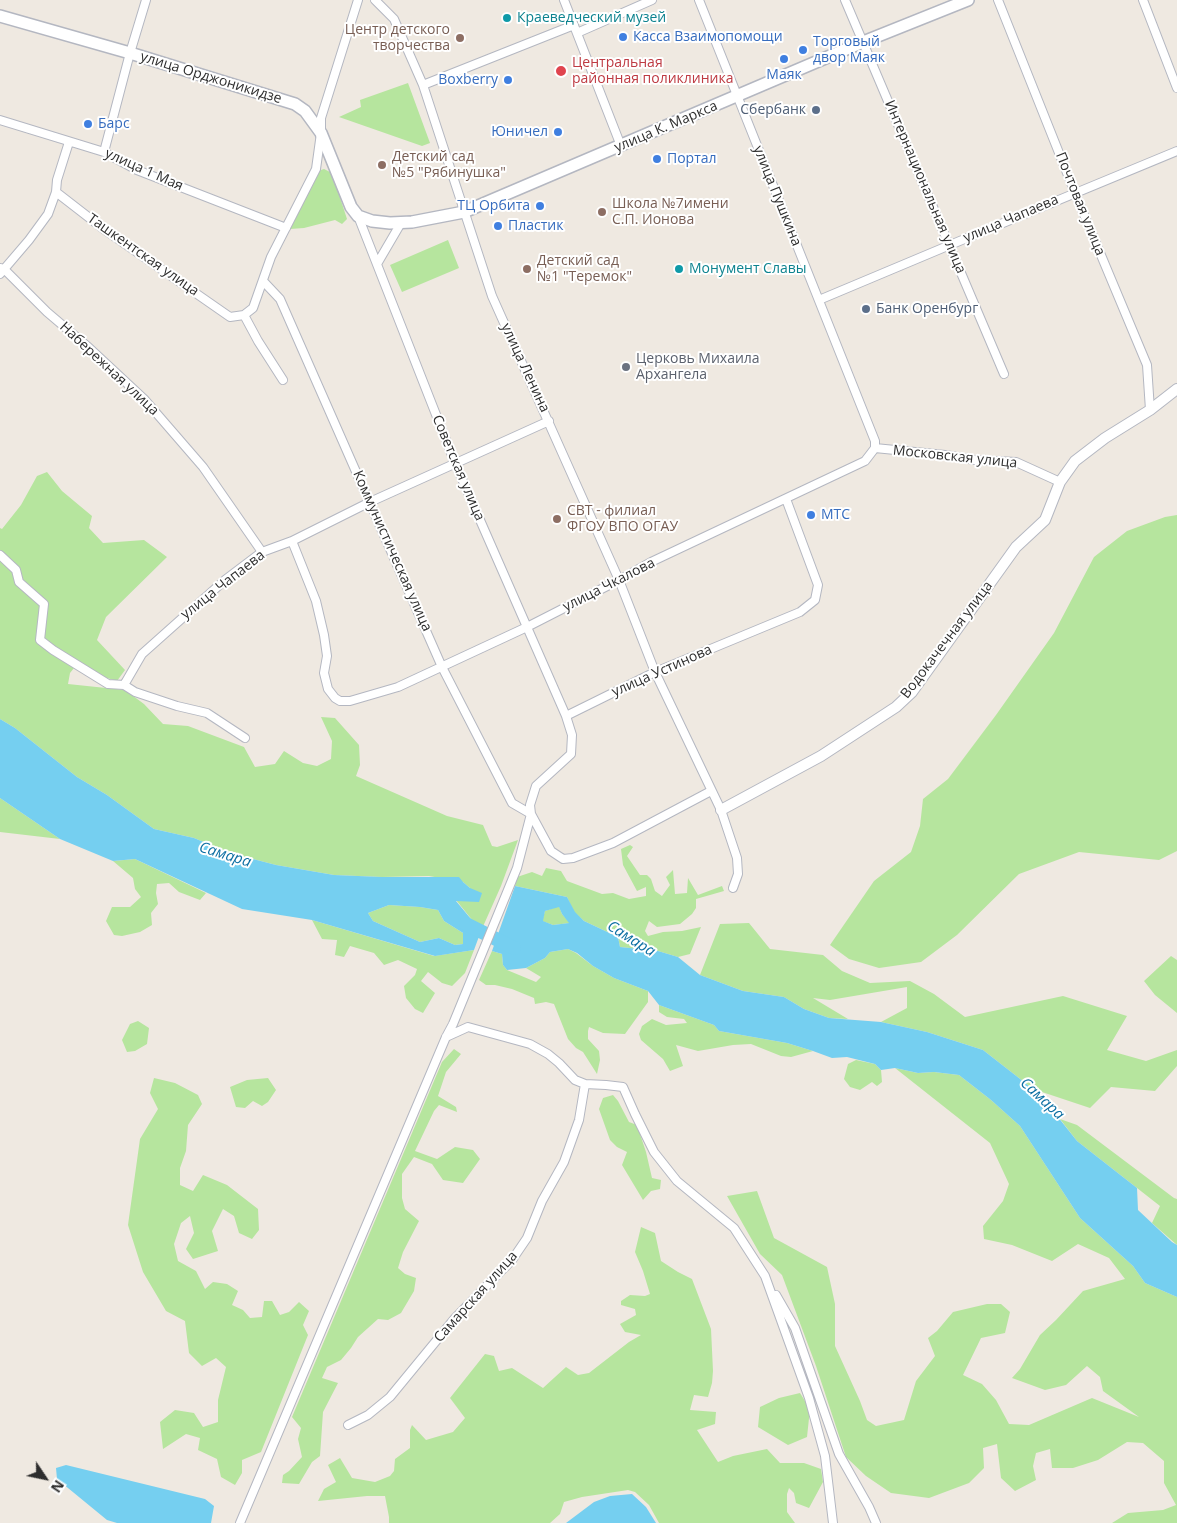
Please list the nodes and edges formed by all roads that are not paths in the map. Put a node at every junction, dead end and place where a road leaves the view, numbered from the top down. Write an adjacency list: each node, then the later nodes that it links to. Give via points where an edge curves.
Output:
1 (146, 0): 14 (street)
2 (358, 0): 19 (street, via 321,118)
3 (375, 0): 15 (street, улица Ленина, via 394,19)
4 (564, 0): 12 (street)
5 (652, 0): 12 (street)
6 (699, 0): 17 (street, улица Пушкина)
7 (845, 0): 13 (street, Интернациональная улица)
8 (968, 0): 13 (main road, улица К. Маркса)
9 (998, 0): 25 (street, Почтовая улица)
10 (1143, 0): 16 (street)
11 (0, 16): 14 (main road, улица Орджоникидзе)
12 (576, 29): 15 (street); 21 (street)
13 (863, 42): 17 (main road, улица К. Маркса); 30 (street, Интернациональная улица)
14 (130, 53): 19 (main road, улица Орджоникидзе, via 295,104 305,111); 23 (street)
15 (423, 86): 26 (street, улица Ленина)
16 (1177, 88)
17 (738, 96): 21 (main road, улица К. Маркса); 34 (street, улица Пушкина)
18 (0, 120): 20 (street, улица 1 Мая)
19 (321, 133): 27 (main road, улица Орджоникидзе, via 351,207); 29 (street, via 316,169)
20 (69, 142): 23 (street, улица 1 Мая); 24 (street)
21 (621, 146): 26 (main road, улица К. Маркса)
22 (1177, 151): 25 (street, улица Чапаева)
23 (104, 152): 29 (street, улица 1 Мая, via 137,170)
24 (56, 192): 32 (street, via 48,214); 35 (street, Ташкентская улица, via 230,317)
25 (1075, 193): 30 (street, улица Чапаева); 39 (street, Почтовая улица, via 1147,365)
26 (464, 212): 28 (main road, улица К. Маркса); 40 (street, улица Ленина, via 492,296)
27 (358, 216): 28 (main road, улица К. Маркса, via 372,222); 31 (street, Советская улица)
28 (401, 223): 31 (street)
29 (286, 228): 33 (street)
30 (950, 244): 34 (street, улица Чапаева); 36 (street, Интернациональная улица)
31 (377, 264): 42 (street, Советская улица)
32 (1, 270): 47 (street, Набережная улица, via 144,400 202,467)
33 (263, 281): 35 (street, via 253,308); 45 (street, Коммунистическая улица, via 280,298)
34 (819, 300): 41 (street, улица Пушкина, via 875,440)
35 (244, 315): 37 (street)
36 (1004, 374)
37 (283, 380)
38 (1177, 389): 39 (street)
39 (1150, 410): 43 (street, via 1075,461)
40 (549, 421): 42 (street, улица Чапаева); 49 (street, улица Ленина)
41 (875, 448): 43 (street, Московская улица, via 1016,462); 44 (street, улица Чкалова, via 865,461)
42 (455, 463): 45 (street, улица Чапаева); 50 (street, Советская улица)
43 (1060, 482): 57 (street, Водокачечная улица, via 1045,520 1016,547 912,692 896,707 821,756)
44 (786, 499): 49 (street, улица Чкалова); 52 (street, улица Устинова, via 818,585 815,600 800,612)
45 (370, 502): 46 (street, улица Чапаева); 51 (street, Коммунистическая улица)
46 (292, 541): 47 (street, улица Чапаева); 51 (street, улица Чкалова, via 316,601 327,656 324,673 334,698 350,701 398,687)
47 (262, 552): 53 (street, улица Чапаева, via 225,580 142,654)
48 (0, 555): 53 (street, via 16,570 19,582 44,604 40,640 108,684)
49 (619, 580): 50 (street, улица Чкалова); 52 (street, улица Ленина)
50 (527, 627): 51 (street, улица Чкалова); 54 (street, Советская улица)
51 (442, 667): 58 (street, Коммунистическая улица, via 512,802)
52 (655, 672): 54 (street, улица Устинова); 56 (street, улица Ленина)
53 (124, 685): 55 (street, via 177,706 208,713)
54 (566, 716): 58 (street, via 572,735 571,754 536,786 530,805)
55 (245, 738)
56 (711, 792): 57 (street, улица Ленина); 58 (street, via 613,843 574,858 563,859 551,851)
57 (721, 810): 59 (street, улица Ленина, via 737,858 738,874)
58 (531, 814): 60 (street, via 517,868)
59 (733, 888)
60 (446, 1037): 61 (street, via 468,1027 530,1044 548,1054 575,1080); 64 (street)
61 (585, 1084): 62 (street, via 623,1087 654,1152 677,1181 734,1228); 63 (street, Самарская улица, via 579,1120 564,1162 527,1238 512,1260 455,1318 390,1397 368,1415)
62 (765, 1276): 65 (street, via 809,1398 825,1456); 66 (street, via 795,1328 839,1454)
63 (348, 1425)
64 (240, 1523)
65 (833, 1523)
66 (876, 1523)

